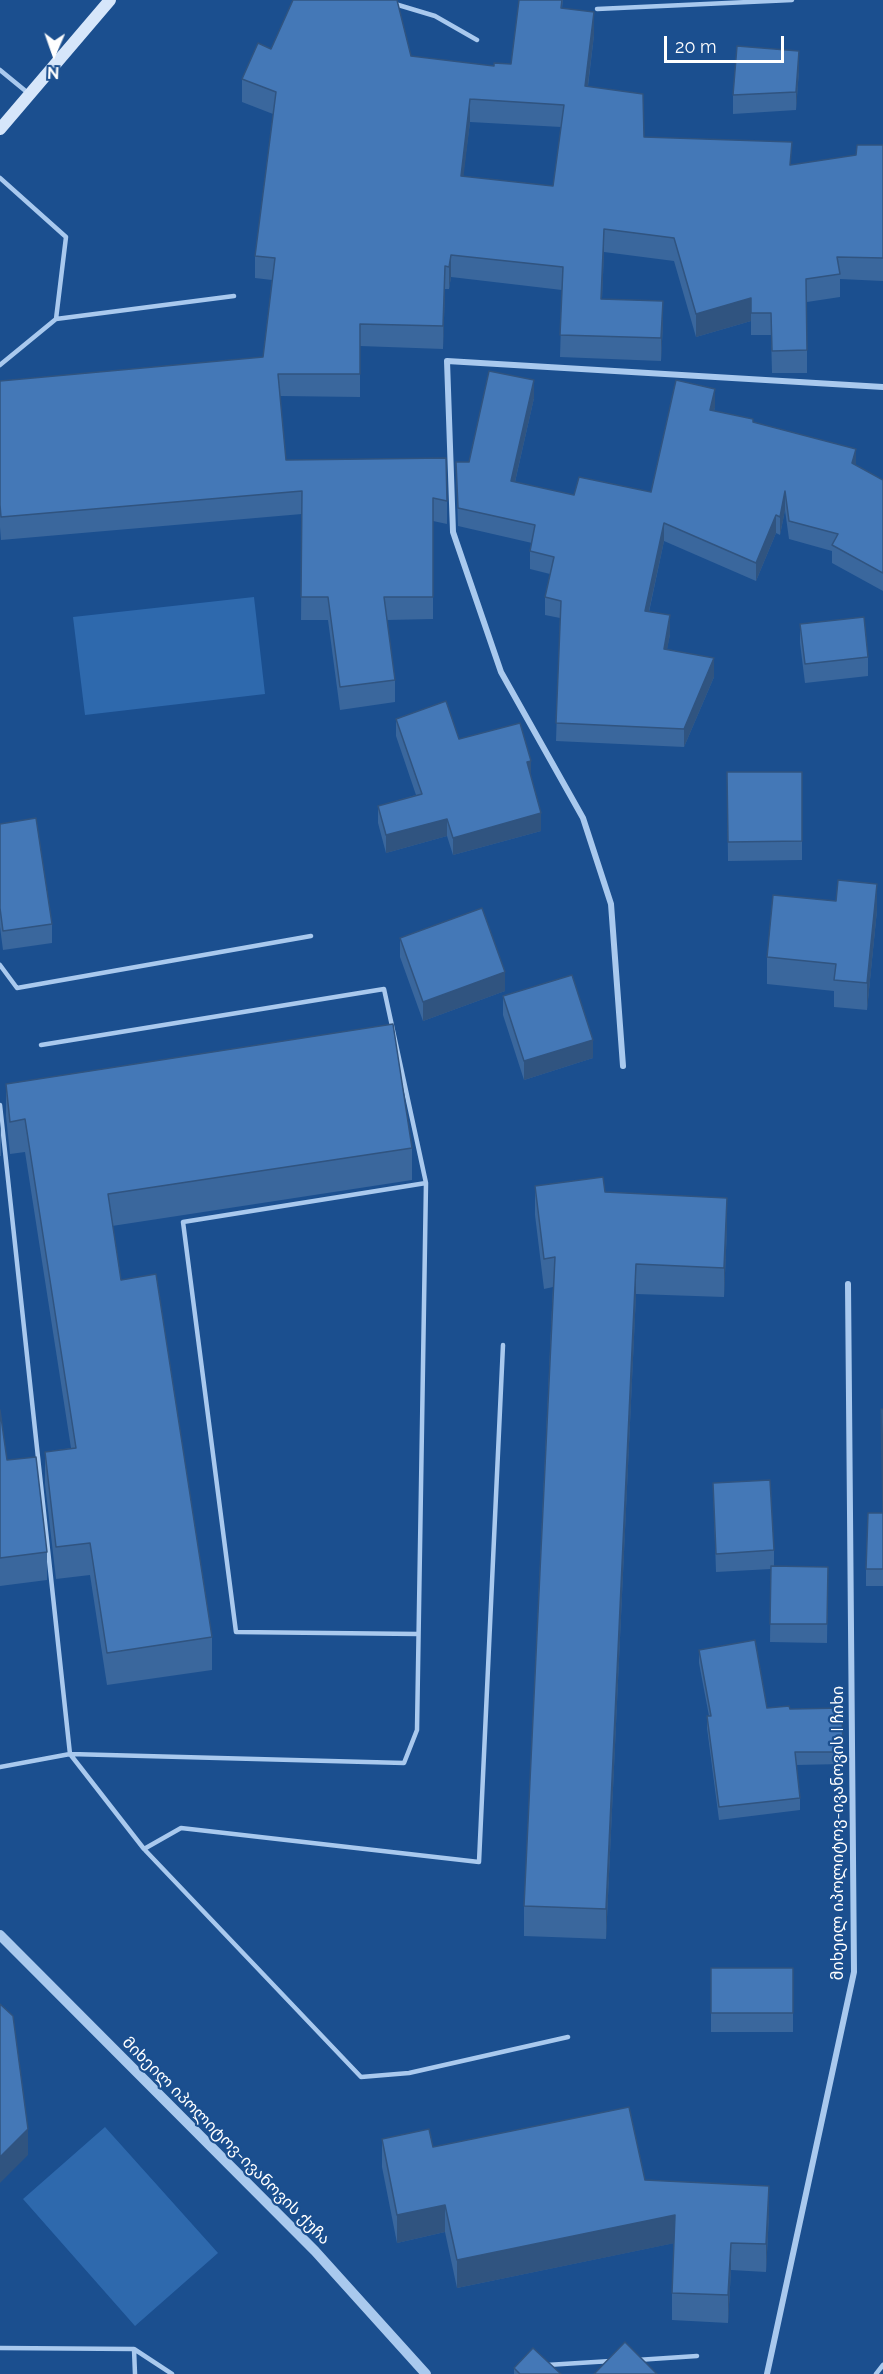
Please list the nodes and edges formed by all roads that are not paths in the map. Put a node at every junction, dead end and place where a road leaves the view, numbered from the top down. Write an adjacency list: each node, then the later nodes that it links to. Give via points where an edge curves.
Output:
1 (792, 0): 4 (lane)
2 (104, 2): 7 (main road)
3 (393, 3): 5 (lane, via 435,15)
4 (597, 9)
5 (477, 40)
6 (0, 70): 7 (lane)
7 (30, 94): 8 (main road)
8 (0, 129)
9 (0, 178): 11 (lane, via 66,237)
10 (234, 296): 11 (lane)
11 (56, 319): 12 (lane)
12 (0, 365)
13 (883, 387): 17 (street, via 447,361 453,532 501,672 583,818 611,904)
14 (311, 936): 15 (lane, via 17,988)
15 (0, 965)
16 (41, 1045): 19 (lane, via 384,989)
17 (623, 1066)
18 (0, 1106): 23 (lane)
19 (426, 1184): 22 (lane); 22 (lane, via 183,1222 236,1632)
20 (848, 1284): 38 (street, მიხეილ იპოლიტოვ-ივანოვის I ჩიხი, via 855,1972)
21 (503, 1344): 25 (lane, via 479,1862 181,1828)
22 (418, 1634): 23 (lane, via 417,1730 404,1763)
23 (70, 1754): 24 (lane); 25 (lane)
24 (0, 1767)
25 (144, 1849): 27 (lane, via 361,2077 409,2073)
26 (0, 1935): 37 (street, მიხეილ იპოლიტოვ-ივანოვის ქუჩა, via 315,2251)
27 (568, 2037)
28 (0, 2348): 29 (lane)
29 (134, 2349): 35 (lane); 36 (lane)
30 (697, 2356): 31 (lane)
31 (625, 2360)
32 (613, 2361): 34 (lane)
33 (883, 2365): 39 (lane)
34 (542, 2366)
35 (135, 2374)
36 (172, 2374)
37 (426, 2374)
38 (767, 2374)
39 (876, 2374)

